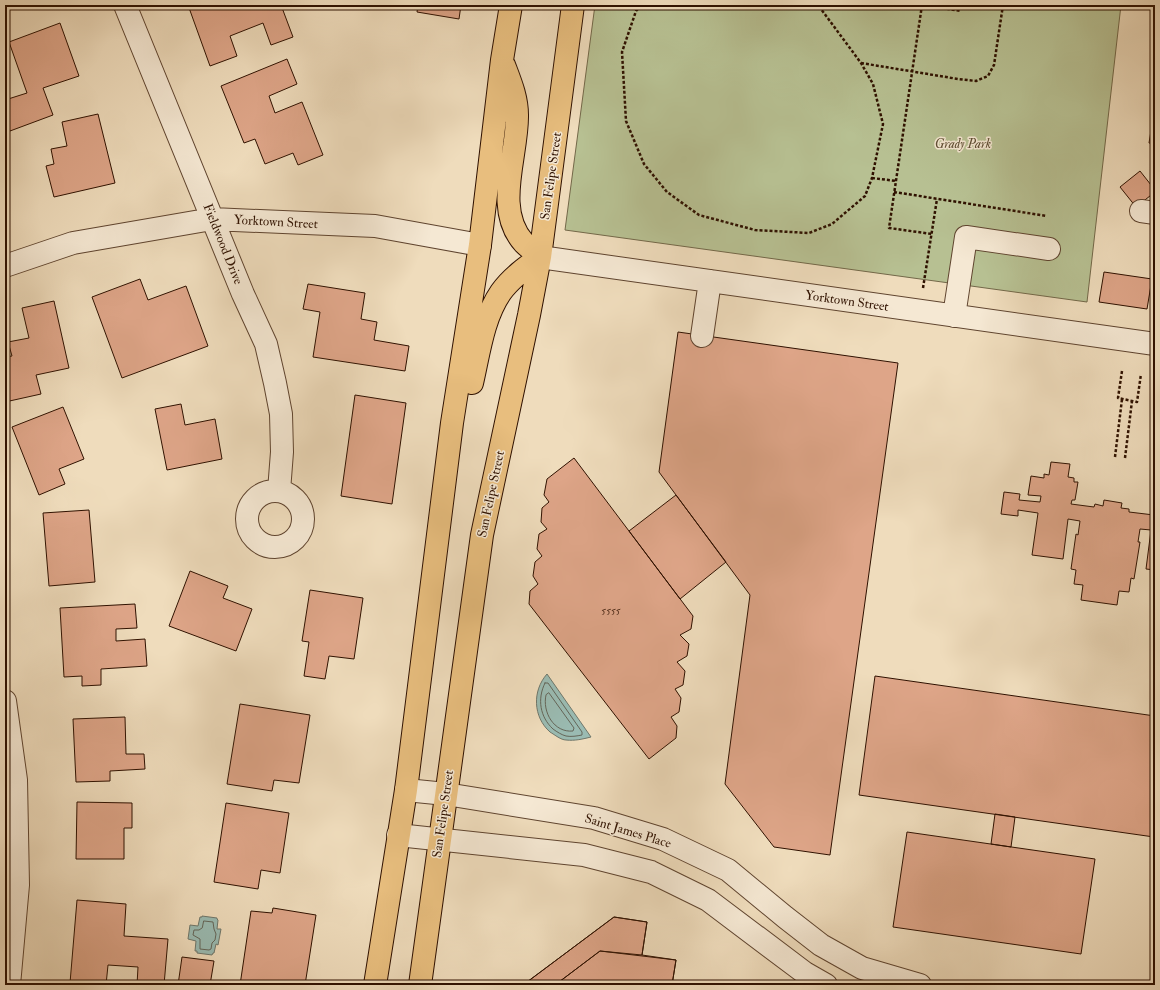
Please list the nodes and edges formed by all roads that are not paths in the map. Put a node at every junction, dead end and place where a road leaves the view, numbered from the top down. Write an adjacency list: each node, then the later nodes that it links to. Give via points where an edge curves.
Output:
1 (125, 5): 5 (street, Fieldwood Drive)
2 (511, 5): 4 (main road)
3 (573, 5): 8 (main road, San Felipe Street)
4 (502, 60): 6 (main road); 8 (main road, via 515,97 517,115 508,194 509,211 523,242)
5 (212, 219): 6 (street, Yorktown Street, via 375,226); 9 (street, Yorktown Street, via 73,243); 15 (street, Fieldwood Drive, via 266,344 281,414)
6 (480, 245): 14 (main road)
7 (1049, 249): 11 (street, via 966,237)
8 (540, 257): 10 (street, Yorktown Street); 14 (main road, via 520,272 501,292 484,332 472,383); 18 (main road, San Felipe Street, via 482,536)
9 (5, 266)
10 (710, 281): 11 (street, Yorktown Street); 12 (street)
11 (954, 316): 13 (street, Yorktown Street)
12 (702, 336)
13 (1155, 344)
14 (452, 423): 17 (main road)
15 (279, 491)
16 (5, 701): 23 (street, via 16,780 18,885)
17 (406, 790): 18 (street, Saint James Place); 19 (main road)
18 (446, 794): 20 (main road, San Felipe Street); 21 (street, Saint James Place, via 594,818 663,839 728,870)
19 (398, 835): 20 (street); 24 (main road)
20 (440, 840): 22 (street, via 584,855 651,872 708,900); 25 (main road, San Felipe Street)
21 (821, 945): 22 (street); 27 (street, Saint James Place, via 862,968)
22 (802, 979): 26 (street)
23 (9, 985)
24 (375, 985)
25 (420, 985)
26 (826, 985)
27 (920, 985)

